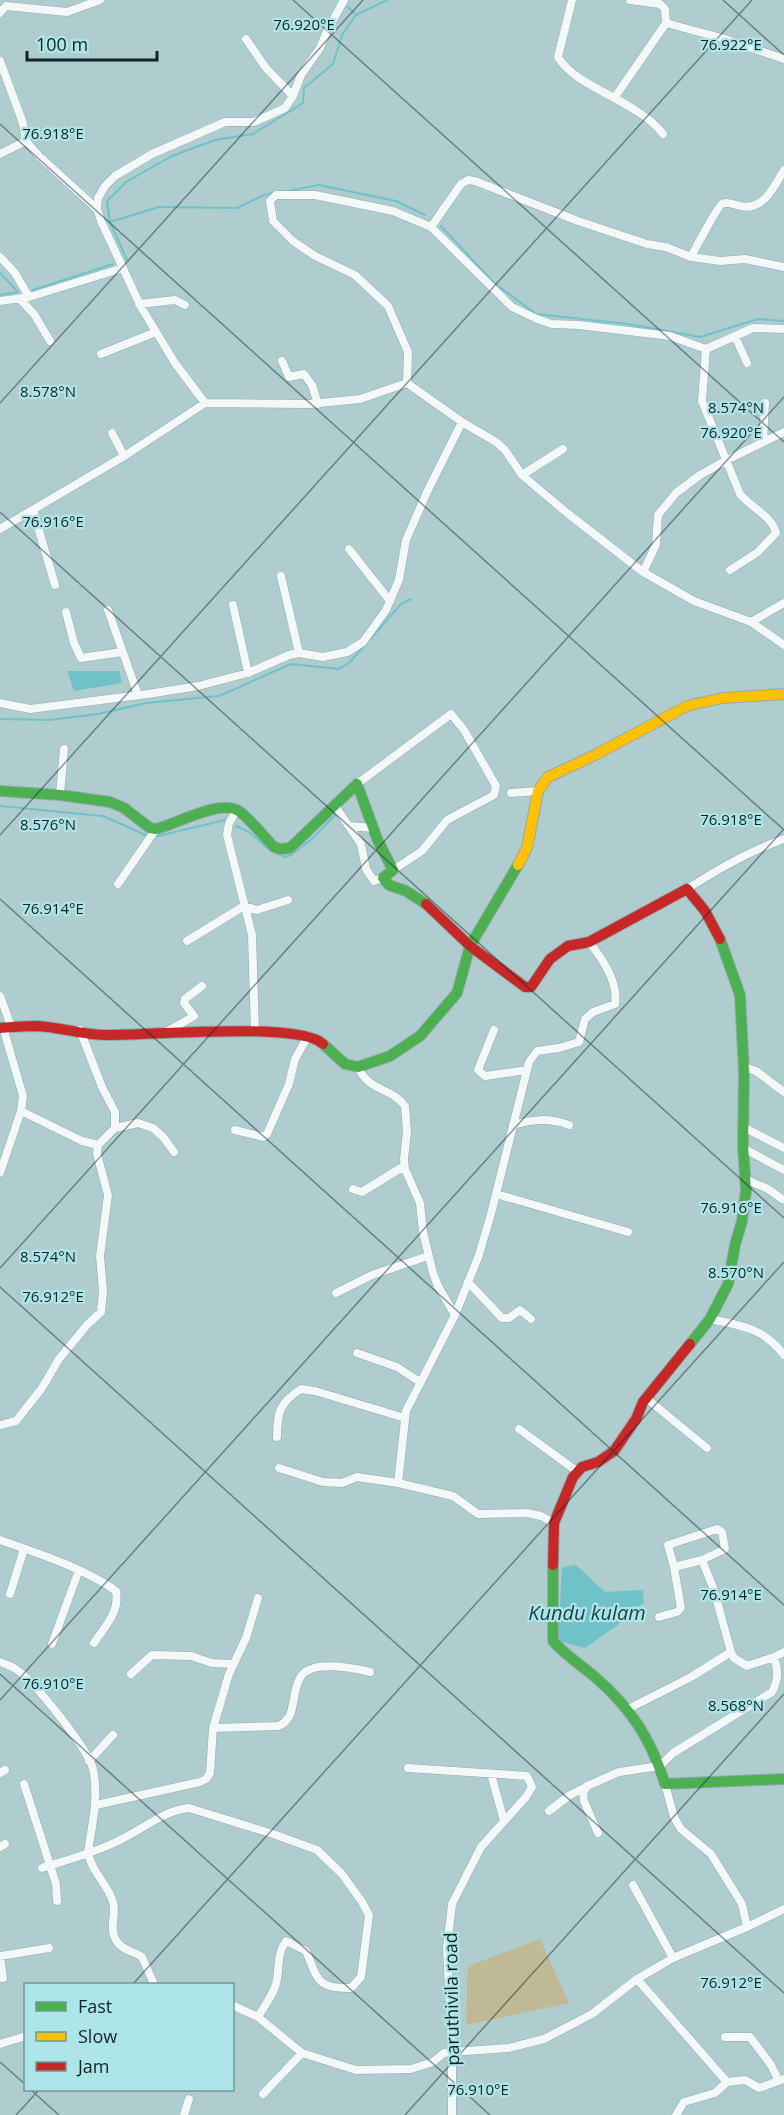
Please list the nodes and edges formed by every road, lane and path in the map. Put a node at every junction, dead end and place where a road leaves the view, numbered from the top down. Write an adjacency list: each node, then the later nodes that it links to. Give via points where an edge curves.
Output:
1 (100, 0): 5 (street, via 67,12 6,6)
2 (344, 0): 10 (street)
3 (572, 0): 11 (street, via 558,57 583,80)
4 (630, 0): 6 (street, via 660,4 665,9)
5 (1, 10)
6 (666, 23): 8 (street); 11 (street)
7 (246, 39): 10 (street, via 266,68)
8 (784, 59)
9 (0, 61): 13 (street)
10 (293, 96): 16 (street, via 285,108 254,122 225,122 152,154 105,186)
11 (615, 97): 12 (street, via 646,116)
12 (663, 134)
13 (26, 141): 14 (street); 16 (street)
14 (0, 154)
15 (784, 170): 19 (street, via 762,202 751,207 721,204)
16 (97, 209): 21 (street)
17 (431, 227): 19 (street, via 461,184 468,180); 31 (street, via 512,307 537,319 552,324 670,336); 35 (street, via 393,211 315,195 276,195 270,201 273,221 293,242 355,275 388,306 408,352)
18 (0, 257): 22 (street)
19 (691, 257): 20 (street, via 745,259)
20 (784, 267)
21 (123, 268): 22 (street); 25 (street)
22 (29, 297): 23 (street)
23 (20, 299): 24 (street); 30 (street)
24 (0, 301)
25 (139, 304): 26 (street, via 175,300); 28 (street)
26 (185, 305)
27 (784, 330): 29 (street, via 753,328)
28 (156, 332): 32 (street); 36 (street)
29 (735, 336): 31 (street); 34 (street)
30 (50, 341)
31 (706, 349): 45 (street, via 702,400)
32 (101, 354)
33 (282, 361): 38 (street, via 289,377 304,374)
34 (747, 363)
35 (407, 383): 38 (street, via 360,399); 39 (street)
36 (205, 403): 38 (street); 44 (street)
37 (765, 403): 42 (street)
38 (318, 404)
39 (462, 422): 46 (street, via 496,442); 56 (street, via 406,540 399,580)
40 (784, 432): 42 (street)
41 (112, 434): 44 (street)
42 (763, 442): 45 (street)
43 (563, 449): 46 (street)
44 (124, 456): 47 (street)
45 (725, 461): 50 (street, via 740,495 770,521); 53 (street, via 684,487 662,509 656,545)
46 (522, 475): 53 (street)
47 (33, 510): 49 (street); 55 (street)
48 (784, 528): 50 (street)
49 (0, 529)
50 (776, 533): 52 (street, via 758,552)
51 (348, 549): 56 (street)
52 (730, 570)
53 (643, 572): 61 (street, via 694,601)
54 (281, 576): 64 (street)
55 (55, 585)
56 (390, 601): 64 (street, via 363,642 347,652 323,657)
57 (784, 603): 61 (street)
58 (233, 605): 65 (street)
59 (108, 610): 63 (street)
60 (66, 612): 63 (street, via 81,658)
61 (751, 622): 62 (street)
62 (784, 645)
63 (122, 652): 67 (street)
64 (299, 653): 65 (street)
65 (248, 673): 67 (street)
66 (784, 694): 72 (street, via 722,698 687,706 548,777)
67 (138, 695): 68 (street, via 30,709)
68 (0, 704)
69 (64, 749): 74 (street)
70 (357, 784): 75 (street); 78 (street); 81 (street, via 451,714 496,786 494,795 447,820 422,851)
71 (0, 791): 74 (street)
72 (538, 791): 73 (street); 89 (street, via 527,848)
73 (511, 793)
74 (60, 795): 79 (street, via 110,802)
75 (335, 806): 76 (street, via 290,848 280,849); 77 (street)
76 (237, 810): 79 (street, via 220,808); 86 (street, via 227,835)
77 (349, 826): 78 (street); 82 (street, via 361,844 366,869 374,881)
78 (373, 828): 81 (street)
79 (156, 830): 83 (street)
80 (784, 839): 84 (street, via 714,871)
81 (393, 870): 82 (street)
82 (383, 878): 89 (street, via 427,905)
83 (118, 884)
84 (687, 889): 88 (street); 99 (street, via 705,911 721,942 740,995)
85 (288, 900): 86 (street, via 257,910)
86 (244, 906): 87 (street); 96 (street, via 252,935)
87 (187, 941)
88 (589, 942): 89 (street, via 568,946 550,959 531,987 525,987); 100 (street, via 609,973 615,1004 585,1019 579,1041 537,1051)
89 (470, 946): 98 (street, via 457,993 420,1036 390,1056)
90 (202, 986): 95 (street, via 184,1003 195,1016)
91 (0, 996): 92 (street)
92 (5, 1027): 93 (street); 102 (street, via 23,1096)
93 (80, 1030): 95 (street, via 104,1035); 106 (street, via 115,1112)
94 (494, 1030): 100 (street, via 478,1070 485,1076)
95 (166, 1031): 96 (street)
96 (255, 1032): 97 (street)
97 (308, 1036): 98 (street, via 345,1064); 107 (street, via 295,1059 289,1084 267,1134 263,1137)
98 (358, 1067): 112 (street, via 363,1078 392,1093 405,1106)
99 (744, 1067): 101 (street); 105 (street)
100 (527, 1070): 103 (street)
101 (784, 1092)
102 (21, 1111): 108 (street); 114 (street)
103 (513, 1125): 104 (street, via 528,1120 554,1120); 117 (street)
104 (569, 1125)
105 (744, 1127): 109 (street); 110 (street)
106 (115, 1128): 108 (street); 111 (street, via 138,1123 153,1128)
107 (235, 1130)
108 (98, 1145): 131 (street, via 108,1195 100,1256 101,1312 59,1359 16,1421)
109 (744, 1148): 113 (street); 115 (street)
110 (784, 1148)
111 (174, 1152)
112 (404, 1166): 116 (street, via 362,1192); 120 (street, via 420,1203)
113 (784, 1170)
114 (0, 1173)
115 (745, 1179): 118 (street); 124 (street, via 742,1221 728,1284)
116 (353, 1189)
117 (496, 1194): 119 (street); 121 (street)
118 (782, 1199)
119 (628, 1233)
120 (428, 1256): 122 (street, via 372,1275); 123 (street, via 438,1286)
121 (468, 1282): 123 (street); 125 (street, via 502,1318 520,1310)
122 (336, 1293)
123 (455, 1315): 128 (street)
124 (710, 1319): 127 (street, via 749,1327); 129 (street)
125 (531, 1320)
126 (357, 1353): 128 (street, via 397,1367)
127 (784, 1354)
128 (420, 1382): 130 (street)
129 (646, 1398): 134 (street); 136 (street, via 614,1451)
130 (405, 1418): 133 (street, via 301,1389 285,1401 277,1414); 137 (street)
131 (0, 1425)
132 (519, 1429): 136 (street)
133 (277, 1437)
134 (707, 1448)
135 (279, 1468): 137 (street, via 323,1482 342,1483 357,1478)
136 (578, 1472): 138 (street)
137 (398, 1483): 138 (street, via 453,1496 478,1514 527,1513)
138 (554, 1523): 156 (street, via 553,1641)
139 (0, 1540): 140 (street)
140 (24, 1550): 143 (street); 144 (street)
141 (702, 1560): 142 (street); 142 (street, via 725,1549 719,1530 668,1545); 149 (street)
142 (674, 1567): 146 (street, via 681,1608)
143 (79, 1570): 147 (street, via 116,1590 119,1603); 148 (street)
144 (10, 1594)
145 (258, 1598): 153 (street)
146 (659, 1617)
147 (94, 1643)
148 (52, 1644)
149 (731, 1652): 151 (street, via 747,1666); 156 (street)
150 (784, 1652): 151 (street)
151 (774, 1657): 160 (street, via 778,1671 772,1692 673,1753)
152 (0, 1662): 159 (street, via 16,1669 42,1694)
153 (233, 1664): 155 (street, via 191,1656 152,1655); 157 (street)
154 (370, 1672): 157 (street, via 334,1666 306,1672 300,1677 285,1723)
155 (131, 1674)
156 (628, 1709): 160 (street)
157 (213, 1728): 167 (street, via 210,1773 206,1779)
158 (113, 1735): 159 (street)
159 (89, 1761): 167 (street)
160 (660, 1766): 165 (street); 166 (street, via 619,1772)
161 (408, 1768): 162 (street, paruthivila road)
162 (492, 1774): 169 (street); 169 (street, paruthivila road, via 526,1776 532,1787)
163 (784, 1779): 165 (street)
164 (24, 1784): 172 (street)
165 (665, 1784): 176 (street, via 681,1829 711,1854 742,1904)
166 (587, 1786): 168 (street); 170 (street, via 584,1801)
167 (96, 1805): 171 (street)
168 (549, 1811)
169 (504, 1821): 188 (street, paruthivila road, via 482,1847 452,1904 447,1947)
170 (598, 1833)
171 (88, 1852): 172 (street); 182 (street, via 114,1905 111,1925 115,1940 142,1957); 184 (street, via 116,1842 164,1815 189,1808 304,1844 331,1862 369,1915 361,1977 351,1988 332,1988 318,1980 306,1951 286,1941 280,1948 275,1987)
172 (46, 1867): 174 (street, via 56,1884)
173 (633, 1885): 179 (street)
174 (57, 1901)
175 (784, 1909): 176 (street)
176 (747, 1927): 179 (street)
177 (49, 1948): 178 (street)
178 (0, 1956): 180 (street)
179 (674, 1958): 181 (street)
180 (3, 1978)
181 (637, 1979): 188 (street, via 592,2014 544,2039 508,2048); 191 (street)
182 (154, 1983)
183 (234, 2006): 184 (street)
184 (258, 2017): 189 (street)
185 (24, 2037): 187 (street)
186 (725, 2037): 190 (street, via 750,2037)
187 (0, 2044)
188 (452, 2052): 189 (street, via 411,2069 356,2070); 195 (street, paruthivila road)
189 (302, 2053): 192 (street)
190 (782, 2080): 191 (street, via 759,2088 745,2080)
191 (727, 2082): 196 (street, via 715,2093 684,2102)
192 (263, 2094)
193 (189, 2099): 194 (street)
194 (184, 2115)
195 (452, 2115)
196 (676, 2115)

